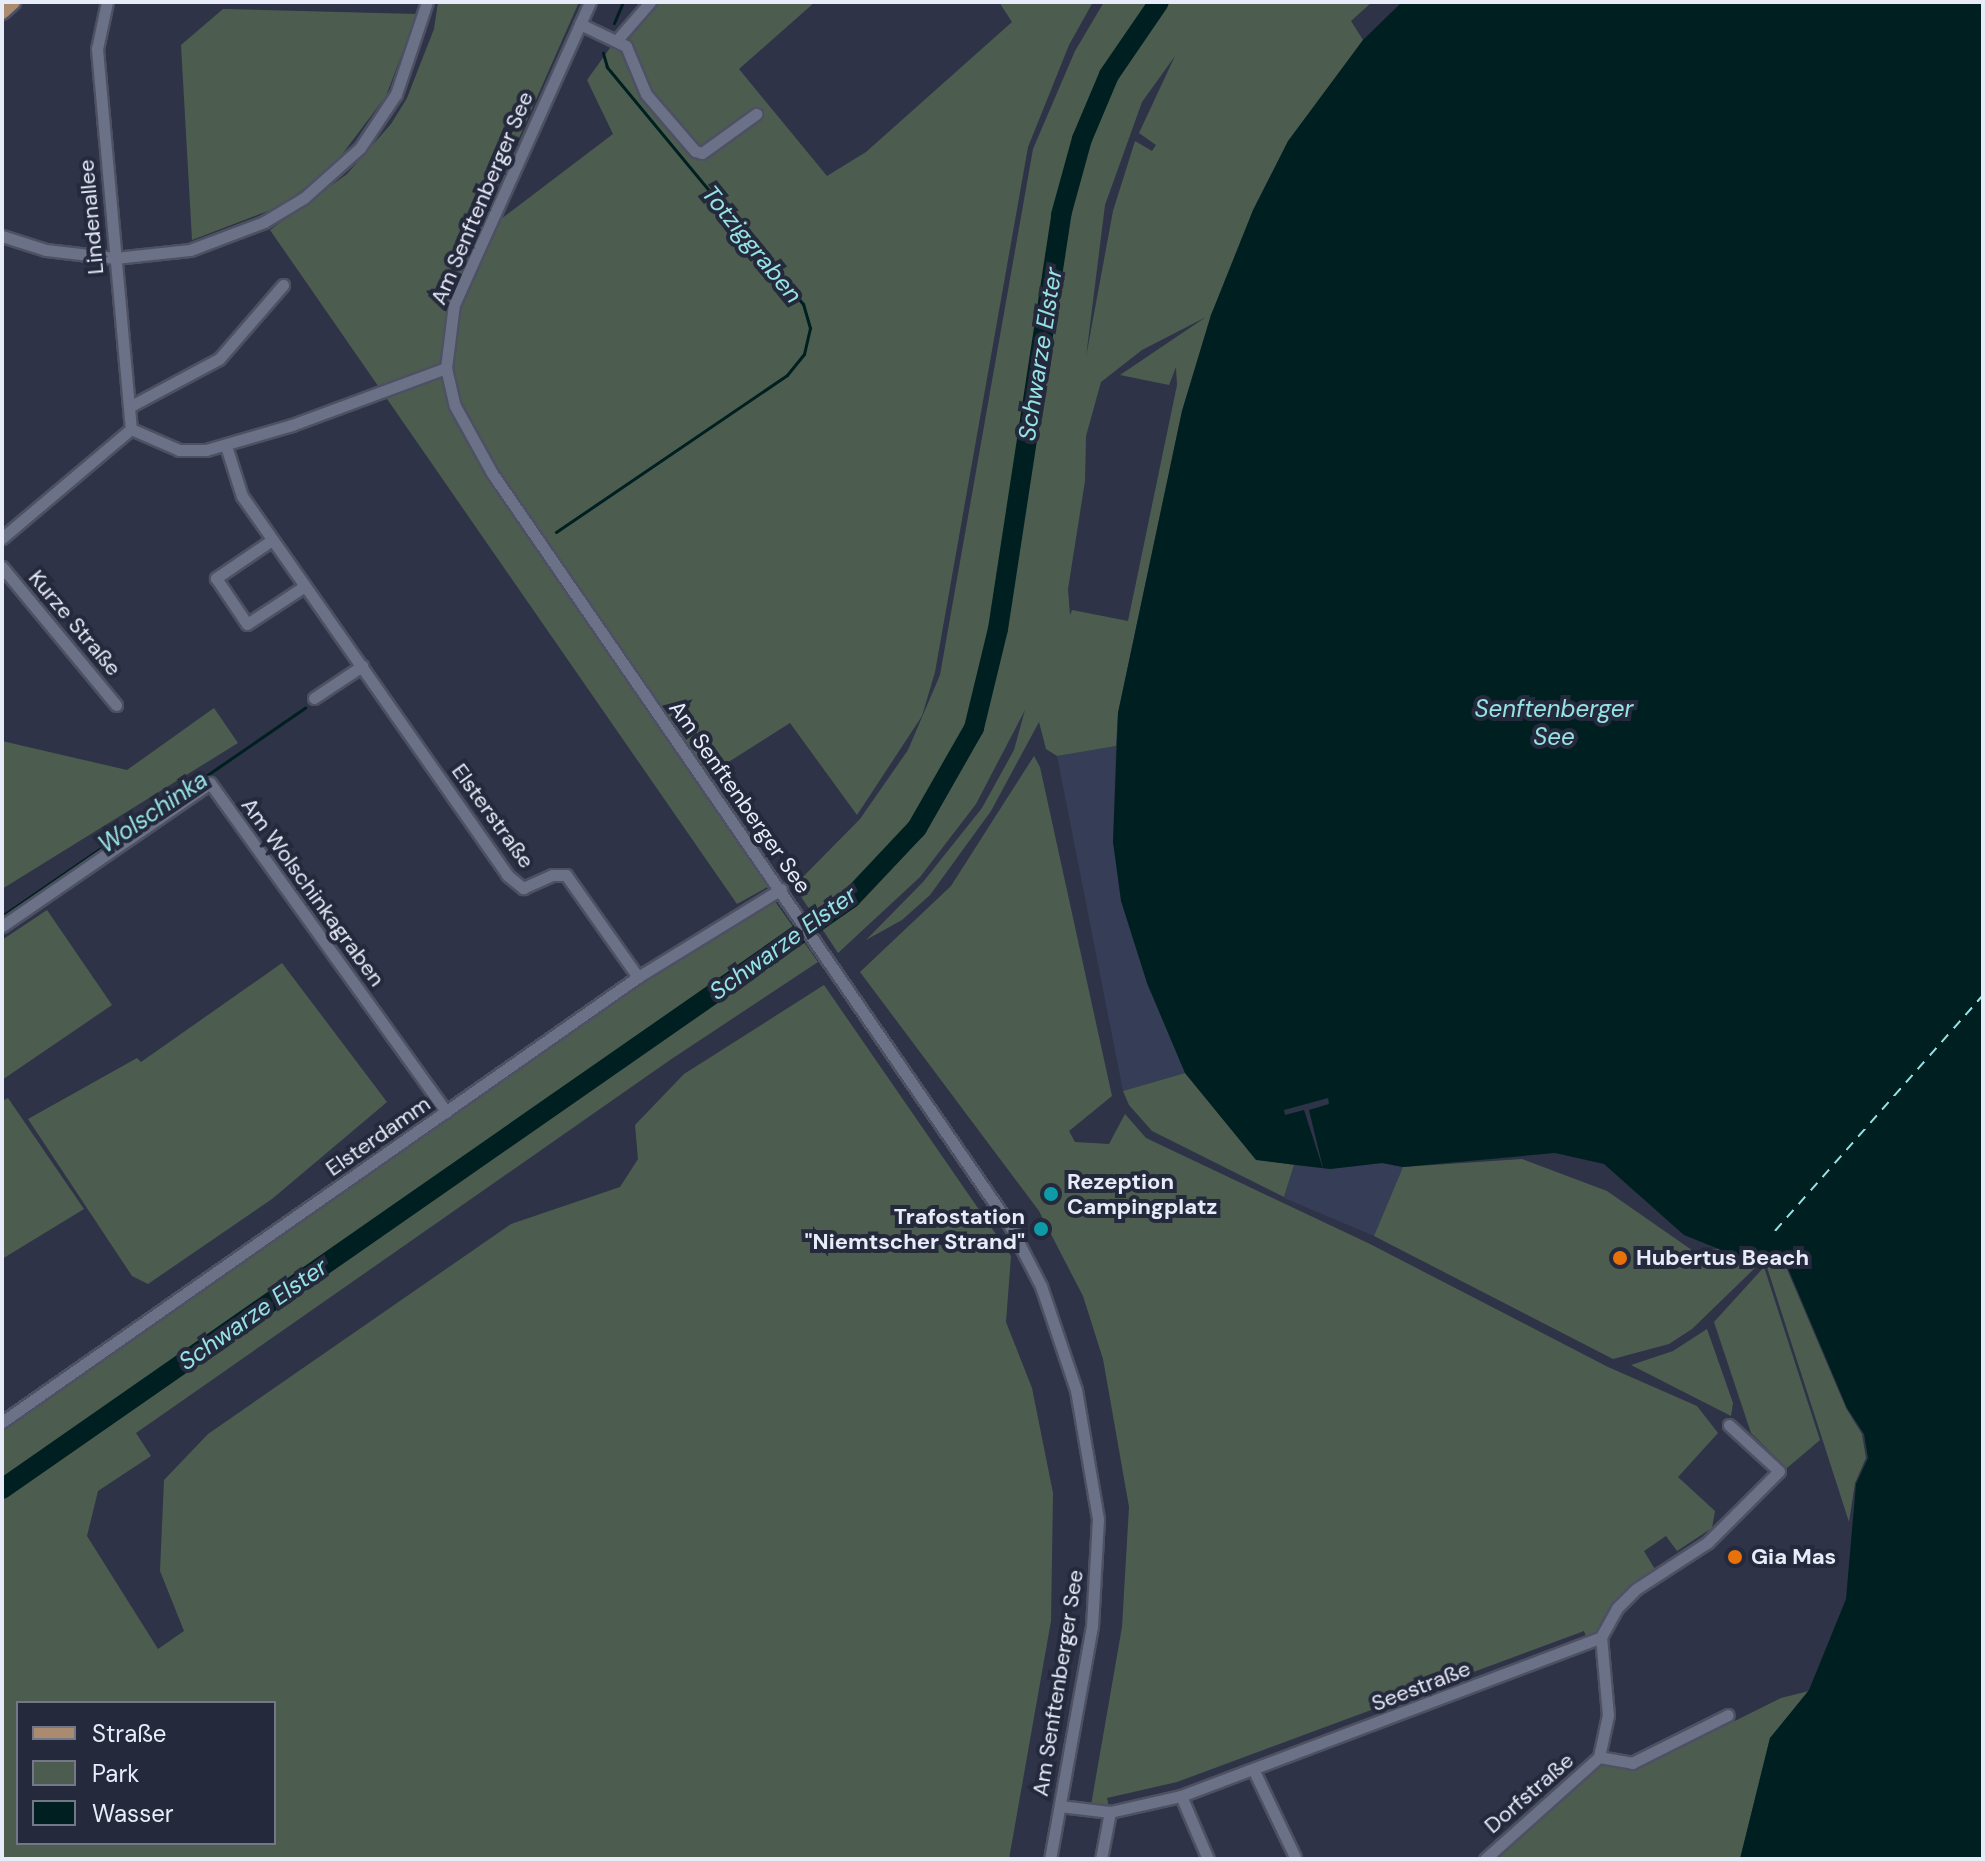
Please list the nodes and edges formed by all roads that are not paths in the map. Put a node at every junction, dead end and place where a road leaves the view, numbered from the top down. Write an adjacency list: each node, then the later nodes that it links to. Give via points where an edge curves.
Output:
1 (13, 2): 6 (main road)
2 (107, 2): 11 (street, Lindenallee, via 97,49)
3 (427, 2): 11 (street, via 396,94 360,148 327,179 273,217 222,240 178,252)
4 (590, 2): 7 (street, Am Senftenberger See)
5 (650, 2): 8 (street)
6 (2, 12)
7 (580, 24): 8 (street); 13 (street, Am Senftenberger See, via 460,291 447,338)
8 (617, 40): 9 (street, via 626,46 646,94 695,151 702,153)
9 (756, 114)
10 (2, 236): 11 (street, via 46,250)
11 (115, 258): 14 (street, Lindenallee)
12 (283, 285): 14 (street, via 219,359)
13 (446, 368): 16 (street); 24 (street, Am Senftenberger See, via 468,437)
14 (129, 407): 15 (street, Lindenallee)
15 (131, 429): 16 (street, via 179,450); 17 (street)
16 (226, 446): 18 (street, Elsterstraße, via 242,496)
17 (2, 538)
18 (272, 540): 20 (street, Elsterstraße); 20 (street, via 216,578 247,624)
19 (2, 567): 23 (street, Kurze Straße)
20 (305, 586): 21 (street, Elsterstraße)
21 (362, 666): 22 (street); 26 (street, Elsterstraße, via 507,875 523,888 552,875 566,875)
22 (314, 698)
23 (116, 705)
24 (781, 889): 26 (street, Elsterdamm); 35 (street, Am Senftenberger See, via 1009,1224 1041,1286 1072,1378 1098,1519 1097,1581)
25 (2, 926): 27 (street, Am Wolschinkagraben, via 210,783)
26 (638, 977): 27 (street, Elsterdamm)
27 (446, 1112): 28 (street, Elsterdamm)
28 (2, 1422)
29 (1729, 1425): 30 (street, via 1779,1471 1708,1542 1636,1589)
30 (1601, 1637): 32 (street, Dorfstraße, via 1608,1715); 33 (street, Seestraße)
31 (1728, 1715): 32 (street, Dorfstraße, via 1632,1763)
32 (1599, 1757): 41 (street, Dorfstraße)
33 (1254, 1771): 34 (street, Seestraße); 37 (street)
34 (1181, 1796): 36 (street, Seestraße); 40 (street)
35 (1060, 1806): 36 (street, Seestraße); 38 (street, Am Senftenberger See)
36 (1110, 1812): 39 (street)
37 (1295, 1857)
38 (1050, 1859)
39 (1101, 1859)
40 (1208, 1859)
41 (1485, 1859)

